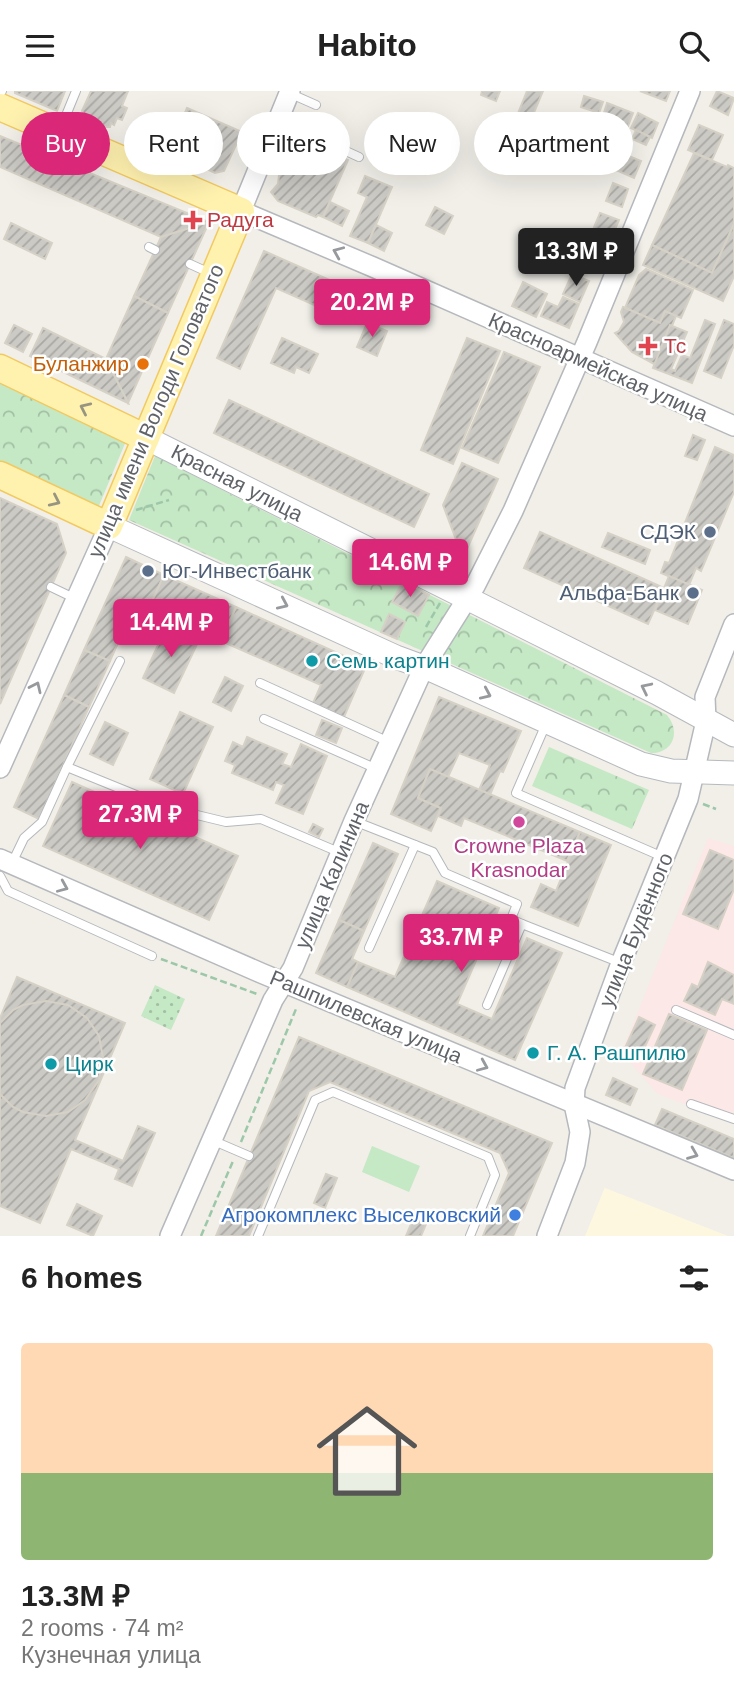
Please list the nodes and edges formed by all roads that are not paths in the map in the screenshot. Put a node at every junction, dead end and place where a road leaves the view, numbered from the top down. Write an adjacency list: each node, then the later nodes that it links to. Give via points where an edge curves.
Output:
1 (76, 91): 6 (lane)
2 (690, 91): 16 (street, улица Калинина)
3 (290, 92): 4 (lane); 7 (street, улица имени Володи Головатого)
4 (316, 105)
5 (0, 107): 8 (main road, Красноармейская улица)
6 (67, 112)
7 (281, 112)
8 (21, 116)
9 (350, 153): 11 (lane)
10 (110, 154): 13 (main road, Красноармейская улица)
11 (359, 157)
12 (256, 175): 13 (street, улица имени Володи Головатого)
13 (241, 211): 15 (main road, улица имени Володи Головатого); 16 (street, Красноармейская улица, one-way to 13)
14 (190, 264): 15 (lane)
15 (214, 275): 19 (main road, улица имени Володи Головатого)
16 (579, 359): 18 (street, Красноармейская улица); 24 (street, улица Калинина, via 513,511)
17 (0, 368): 19 (main road, Красная улица, one-way to 17)
18 (734, 426)
19 (146, 438): 21 (main road, улица имени Володи Головатого); 24 (main road, Красная улица)
20 (0, 475): 21 (main road, one-way to 21)
21 (108, 526): 23 (street, улица имени Володи Головатого); 27 (main road, one-way to 27)
22 (51, 587): 23 (lane)
23 (76, 599): 35 (street, улица имени Володи Головатого, one-way to 23)
24 (466, 599): 27 (street, улица Калинина); 30 (main road, Красная улица, one-way to 24)
25 (734, 624): 30 (street, улица Будённого, via 705,697)
26 (120, 661): 34 (lane)
27 (424, 667): 31 (main road, one-way to 31); 33 (street, улица Калинина)
28 (260, 683): 33 (lane)
29 (264, 719): 36 (lane)
30 (706, 720): 32 (main road, Красная улица); 37 (street, улица Будённого)
31 (547, 722): 37 (main road, via 642,764); 42 (lane, via 516,793)
32 (734, 735)
33 (389, 743): 36 (street, улица Калинина)
34 (67, 767): 41 (lane, via 168,808 226,822 261,819); 43 (lane, via 42,822)
35 (0, 768)
36 (377, 769): 39 (street, улица Калинина)
37 (695, 773): 38 (main road); 42 (street, улица Будённого)
38 (734, 773)
39 (354, 821): 40 (lane); 41 (street, улица Калинина)
40 (415, 845): 44 (lane, via 433,852 444,873 517,904 511,919); 45 (lane)
41 (341, 853): 48 (street, улица Калинина)
42 (665, 857): 47 (street, улица Будённого)
43 (4, 866): 46 (lane, via 8,891); 48 (street, Рашпилевская улица, one-way to 48)
44 (523, 924): 47 (lane); 49 (lane)
45 (369, 948)
46 (152, 955)
47 (621, 963): 52 (street, улица Будённого, via 575,1088)
48 (293, 986): 52 (street, Рашпилевская улица, one-way to 52); 55 (street, улица Калинина, via 273,1000)
49 (487, 1005)
50 (676, 1010): 51 (lane)
51 (734, 1035)
52 (574, 1104): 57 (street, Рашпилевская улица, one-way to 57); 61 (street, улица Будённого, via 580,1132 575,1163)
53 (691, 1104): 54 (lane)
54 (734, 1119)
55 (212, 1140): 56 (lane); 58 (street, улица Калинина)
56 (249, 1156)
57 (734, 1170)
58 (170, 1236)
59 (258, 1236): 60 (lane, via 281,1169 314,1100 333,1092 488,1157 495,1175)
60 (470, 1236)
61 (547, 1236)

